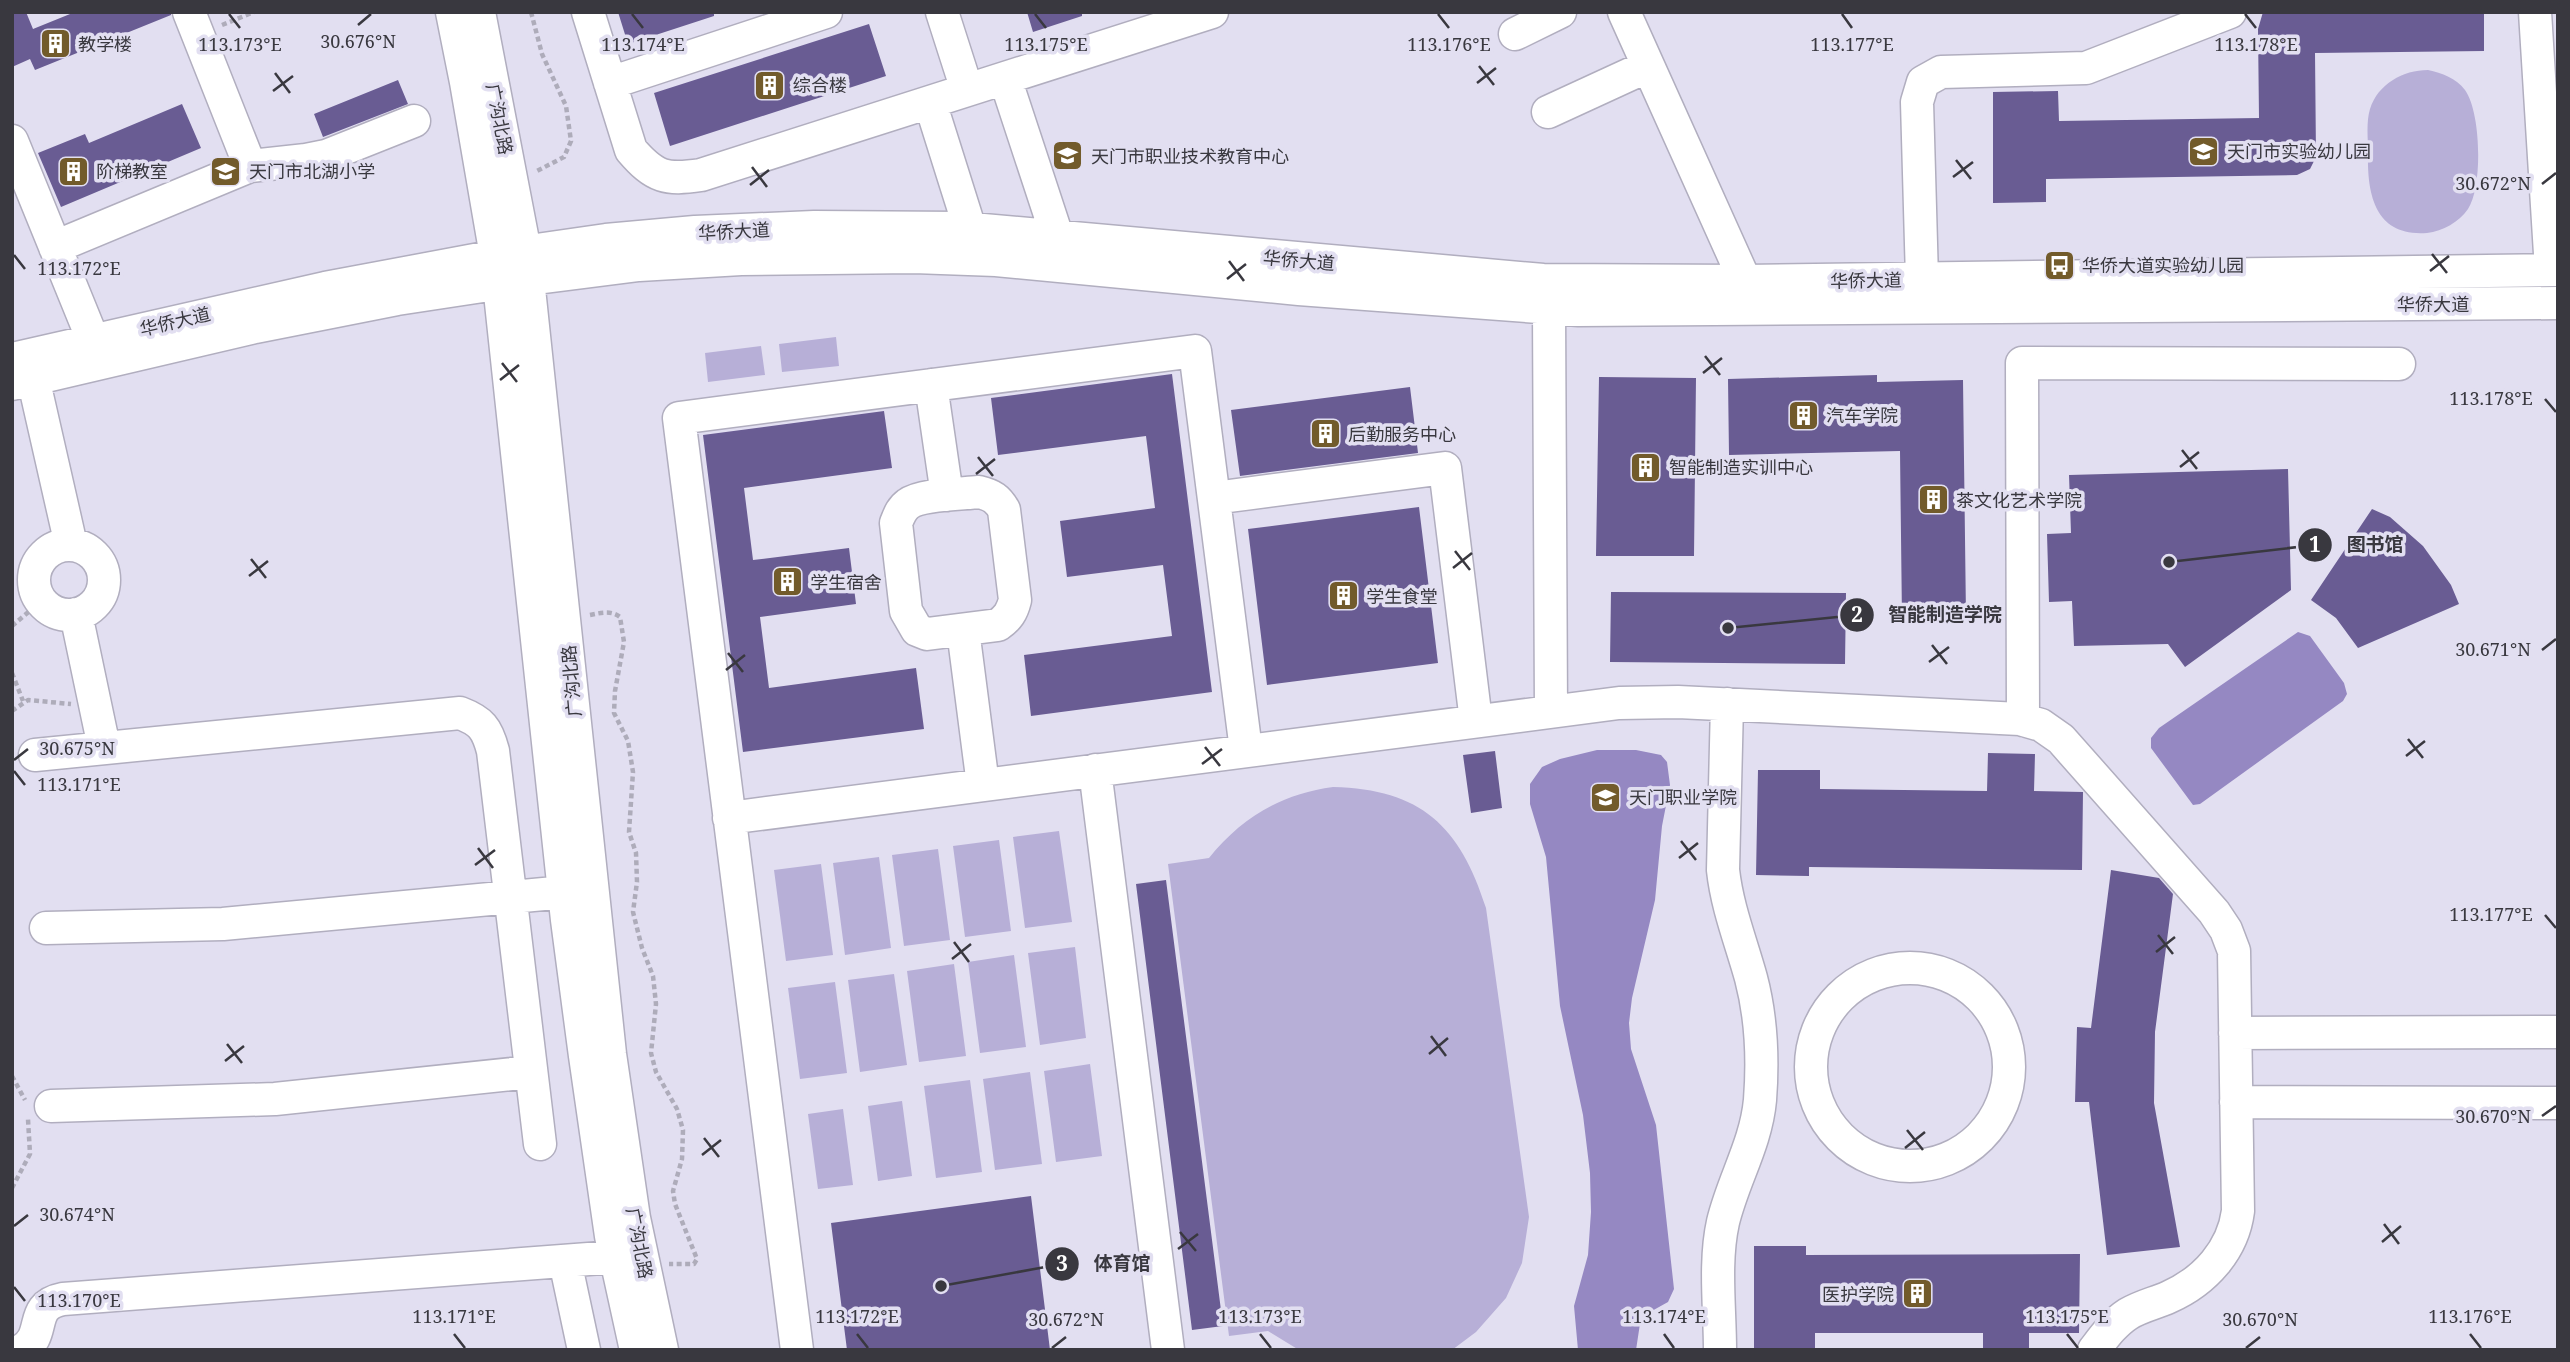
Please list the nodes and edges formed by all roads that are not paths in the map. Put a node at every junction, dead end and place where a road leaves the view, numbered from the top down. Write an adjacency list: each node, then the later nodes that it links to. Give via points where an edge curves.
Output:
1 (452, 12): 27 (street, 广沟北路)
2 (479, 12): 27 (street, 广沟北路, via 513,184)
3 (588, 12): 17 (street)
4 (826, 12): 17 (street)
5 (942, 12): 18 (street)
6 (1212, 12): 16 (street)
7 (1560, 12): 13 (street)
8 (1624, 12): 15 (street)
9 (2176, 12): 14 (street)
10 (2230, 12): 29 (street, via 2086,68 1941,72 1923,82 1917,102)
11 (2535, 12): 28 (street)
12 (194, 23): 23 (street)
13 (1515, 34)
14 (2101, 43)
15 (1648, 66): 20 (street); 30 (street)
16 (1005, 78): 18 (street); 25 (street)
17 (610, 83): 19 (street, via 631,150 644,166 677,179)
18 (967, 90): 19 (street)
19 (930, 102): 24 (street)
20 (1548, 112)
21 (414, 121): 23 (street, via 327,156)
22 (12, 141): 26 (street)
23 (250, 166): 26 (street)
24 (970, 229): 25 (street, 华侨大道); 27 (street, 华侨大道, via 814,227 695,232 606,240)
25 (1057, 236): 30 (street, 华侨大道, via 1543,280)
26 (55, 247): 33 (street)
27 (512, 267): 32 (street, 华侨大道, via 741,259 996,260); 33 (street, 华侨大道, via 325,288); 35 (street, 华侨大道, via 397,299); 53 (street, 广沟北路); 53 (street, 广沟北路, via 565,618)
28 (2554, 270): 29 (street, 华侨大道)
29 (1922, 279): 30 (street, 华侨大道)
30 (1745, 281)
31 (2558, 303): 32 (street, 华侨大道)
32 (1549, 309): 44 (street)
33 (93, 340): 35 (street, 华侨大道)
34 (2399, 364): 45 (street, via 2022,363)
35 (22, 369): 39 (street)
36 (931, 385): 37 (street); 38 (street, via 1195,351); 52 (street, via 679,418)
37 (947, 495): 42 (street, via 909,503 896,523 905,611 917,630 928,634); 42 (street, via 979,492 999,500 1015,600 1008,618 998,625)
38 (1214, 498): 46 (street, via 1445,468); 48 (street)
39 (71, 545): 40 (street, via 49,551); 41 (street, via 93,554 104,574 100,597 92,607)
40 (24, 572): 41 (street, via 48,610)
41 (76, 614): 47 (street)
42 (963, 630): 51 (street)
43 (1727, 704): 44 (street, via 1619,703); 45 (street); 59 (street, via 1723,870 1752,982)
44 (1552, 711): 46 (street)
45 (2023, 720): 57 (street, via 2041,725 2061,739 2227,930 2234,951)
46 (1476, 721): 48 (street)
47 (104, 747): 49 (street); 54 (street, via 460,713 476,719 489,735)
48 (1246, 750): 50 (street)
49 (35, 755)
50 (1095, 770): 51 (street); 72 (street)
51 (983, 785): 52 (street)
52 (729, 818): 71 (street)
53 (578, 890): 54 (street); 66 (street, 广沟北路, via 610,1054 634,1218)
54 (510, 897): 55 (street, via 223,924); 60 (street)
55 (46, 928)
56 (2558, 1032): 57 (street)
57 (2235, 1033): 61 (street)
58 (1810, 1062): 58 (street, via 1817,1030 1834,1002 1859,981 1890,969 1923,967 1954,977 1981,996 2000,1022 2010,1054 2008,1087 1996,1118 1975,1143 1946,1160 1914,1167 1881,1163 1851,1149 1828,1125 1813,1095); 59 (street)
59 (1760, 1064): 73 (street, via 1755,1134 1722,1225)
60 (531, 1072): 63 (street, via 275,1099); 64 (street)
61 (2236, 1102): 62 (street); 74 (street, via 2238,1211 2235,1231 2224,1251 2188,1288 2115,1324)
62 (2558, 1103)
63 (35, 1107)
64 (540, 1144)
65 (565, 1261): 66 (street); 67 (street, via 63,1298 48,1302 35,1338); 68 (street)
66 (630, 1261): 69 (street, 广沟北路); 70 (street, 广沟北路)
67 (22, 1350)
68 (584, 1350)
69 (635, 1350)
70 (662, 1350)
71 (797, 1350)
72 (1168, 1350)
73 (1720, 1350)
74 (2094, 1350)

